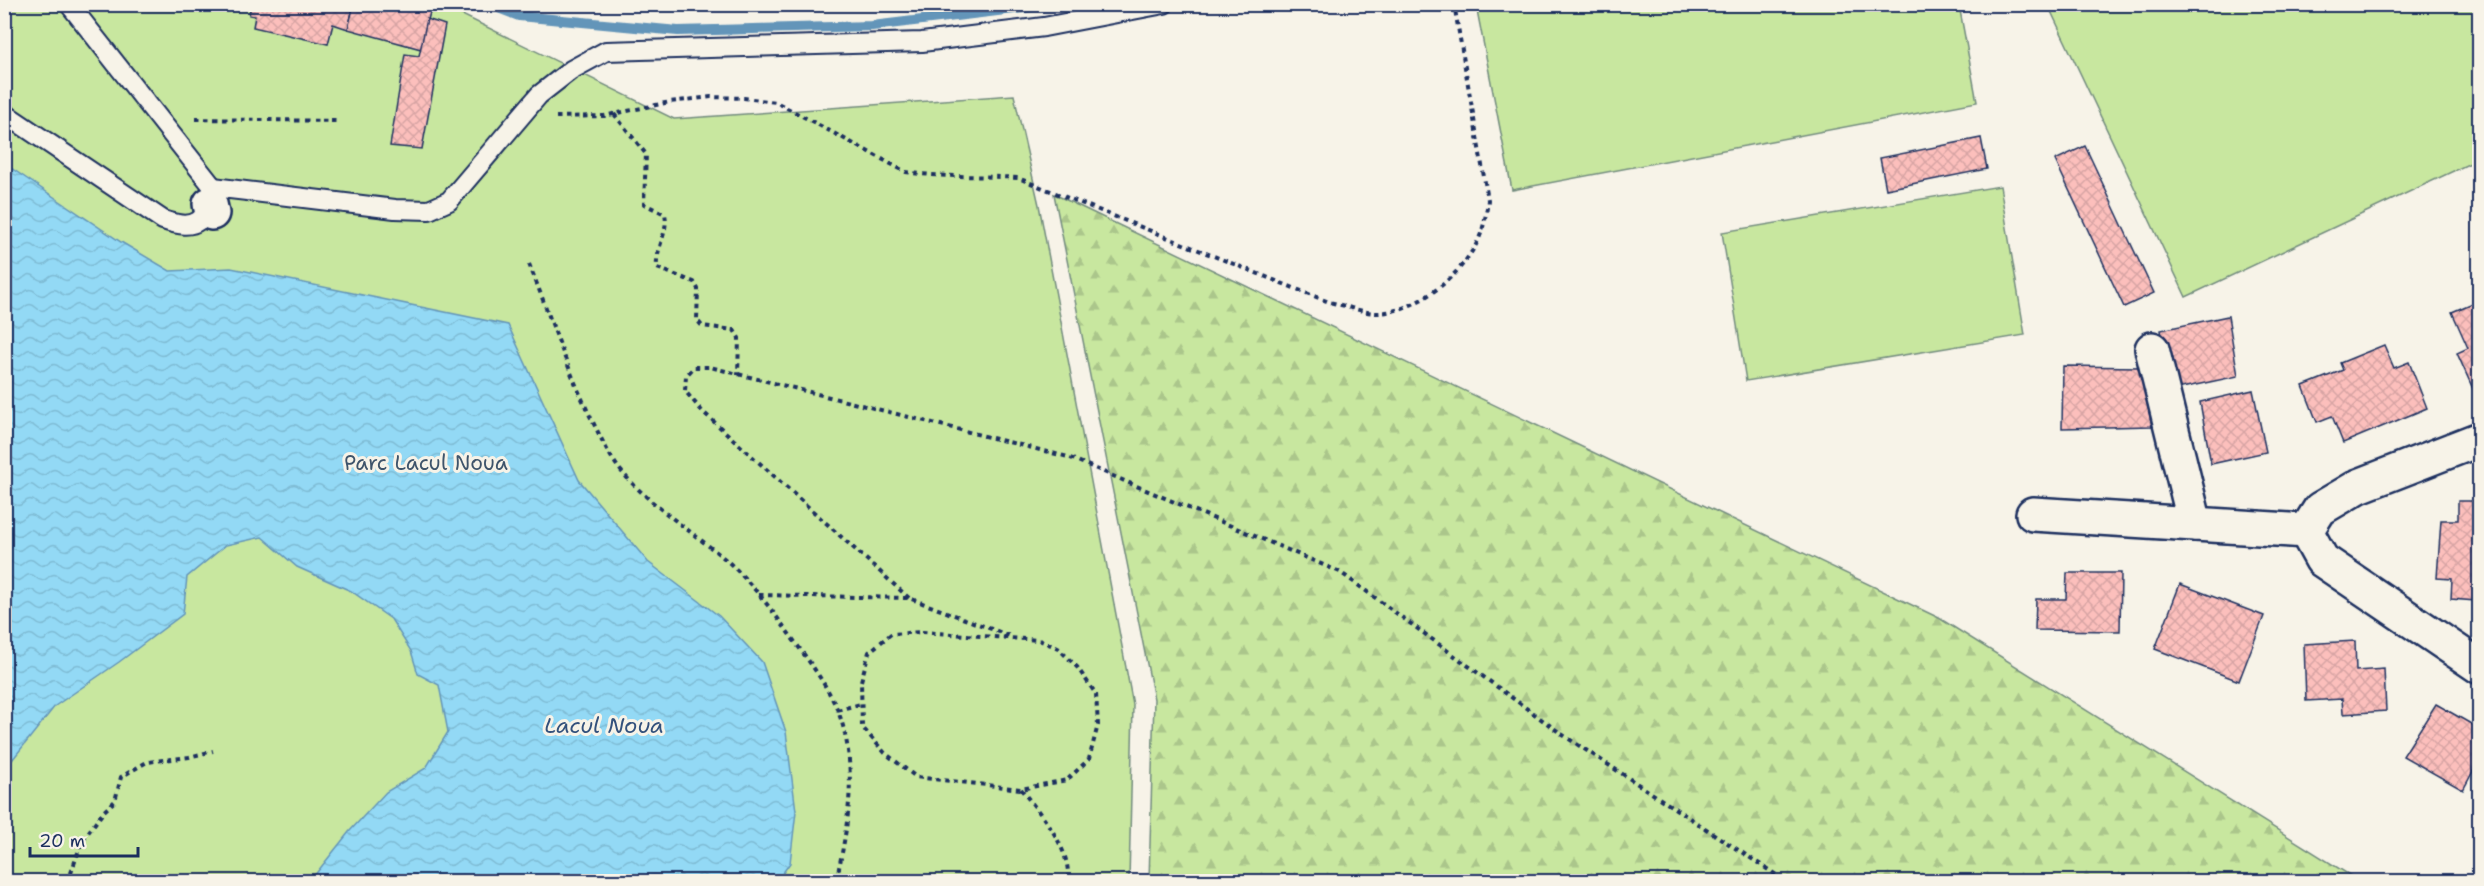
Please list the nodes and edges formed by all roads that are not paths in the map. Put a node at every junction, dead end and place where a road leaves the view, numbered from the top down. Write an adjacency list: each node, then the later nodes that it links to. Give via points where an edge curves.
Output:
1 (69, 4): 4 (lane, via 159,119)
2 (1164, 4): 4 (lane, via 1044,27 922,42 606,51 571,70 539,95 449,201 429,210)
3 (4, 114): 4 (lane, via 163,220 193,225 205,216)
4 (212, 201)
5 (2152, 350): 8 (street)
6 (2480, 439): 9 (street, via 2359,486 2320,509)
7 (2033, 514): 8 (street)
8 (2195, 524): 9 (street)
9 (2307, 531): 10 (street, via 2322,560)
10 (2480, 667)

